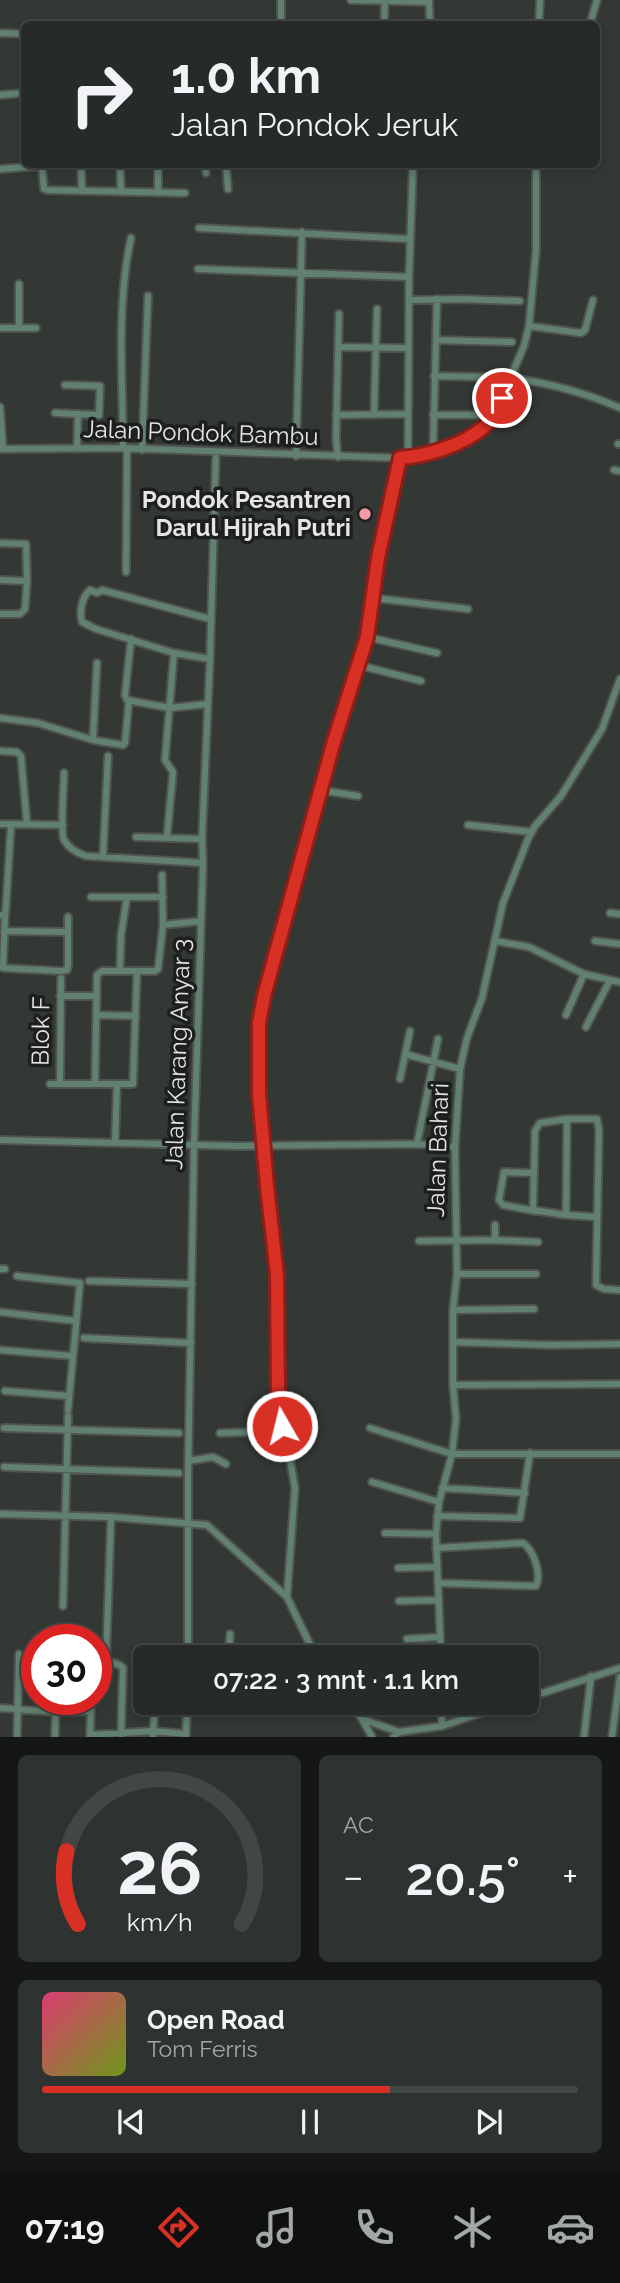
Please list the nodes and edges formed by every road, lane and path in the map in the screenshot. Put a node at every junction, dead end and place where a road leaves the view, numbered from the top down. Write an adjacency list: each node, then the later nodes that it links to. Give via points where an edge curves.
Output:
1 (281, 0): 7 (street)
2 (351, 0): 3 (street)
3 (384, 0): 6 (street); 8 (street)
4 (540, 0): 10 (street)
5 (597, 0): 11 (street)
6 (429, 1): 9 (street)
7 (281, 21)
8 (384, 21)
9 (430, 21)
10 (538, 21)
11 (591, 21)
12 (0, 33): 13 (street)
13 (21, 34)
14 (21, 93): 15 (street)
15 (0, 94)
16 (21, 168): 25 (street)
17 (42, 168): 28 (street, via 45,190)
18 (81, 168): 28 (street)
19 (120, 168): 29 (street)
20 (158, 168): 30 (street)
21 (205, 168): 26 (street)
22 (226, 168): 27 (street)
23 (413, 168): 35 (street)
24 (536, 168): 47 (street, Jalan Pondok Bambu, via 536,251)
25 (0, 169)
26 (206, 173)
27 (228, 189)
28 (82, 191): 29 (street)
29 (121, 192): 30 (street)
30 (158, 192): 31 (street)
31 (185, 193)
32 (199, 228): 33 (street)
33 (302, 232): 35 (street); 37 (street)
34 (131, 238): 71 (street, via 123,320)
35 (410, 239): 38 (street)
36 (198, 270): 37 (street)
37 (301, 272): 38 (street); 75 (street)
38 (408, 277): 42 (street)
39 (19, 284): 49 (street)
40 (148, 296): 72 (street)
41 (437, 299): 42 (street); 44 (street); 51 (street)
42 (409, 300): 55 (street)
43 (593, 300): 47 (street, via 581,333)
44 (520, 301)
45 (377, 310): 54 (street)
46 (339, 314): 53 (street)
47 (529, 326): 58 (street, Jalan Pondok Bambu)
48 (0, 328): 49 (street)
49 (19, 328): 50 (street)
50 (36, 328)
51 (436, 340): 52 (street); 56 (street)
52 (512, 342)
53 (338, 346): 54 (street); 66 (street)
54 (375, 347): 55 (street); 64 (street)
55 (408, 348): 65 (street)
56 (434, 376): 57 (street); 67 (street)
57 (487, 377)
58 (509, 378): 61 (street, via 546,382); 74 (street, Jalan Pondok Bambu, via 495,414 485,426 469,438)
59 (65, 384): 63 (street, via 100,386 99,415)
60 (0, 407): 69 (street)
61 (620, 408)
62 (55, 414): 63 (street)
63 (78, 414): 70 (street)
64 (374, 414): 65 (street); 66 (street)
65 (407, 414): 77 (street)
66 (336, 415): 76 (street)
67 (433, 415): 68 (street); 74 (street)
68 (477, 415)
69 (1, 449): 70 (street, Jalan Pondok Bambu)
70 (77, 449): 71 (street, Jalan Pondok Bambu)
71 (125, 449): 72 (street, Jalan Pondok Bambu); 79 (street)
72 (142, 450): 73 (street, Jalan Pondok Bambu)
73 (216, 452): 75 (street, Jalan Pondok Bambu); 85 (street, Jalan Karang Anyar 3)
74 (433, 452): 77 (street, Jalan Pondok Bambu)
75 (296, 456): 76 (street, Jalan Pondok Bambu)
76 (338, 457): 77 (street, Jalan Pondok Bambu)
77 (404, 458): 82 (street, via 378,558)
78 (0, 542): 81 (street, via 26,544)
79 (126, 572)
80 (0, 580): 81 (street)
81 (27, 581): 84 (street, via 23,612)
82 (374, 598): 83 (street); 86 (street)
83 (468, 610)
84 (0, 614)
85 (210, 619): 87 (street, via 90,590 82,622); 90 (street, Jalan Karang Anyar 3)
86 (367, 637): 89 (street); 92 (street)
87 (131, 639): 88 (street); 95 (street, via 125,695)
88 (174, 653): 90 (street); 97 (street)
89 (437, 653)
90 (210, 659): 96 (street, Jalan Karang Anyar 3)
91 (97, 663): 99 (street)
92 (359, 665): 94 (street); 103 (street)
93 (620, 679): 110 (street, Jalan Bahari, via 602,729 561,796)
94 (421, 681)
95 (129, 701): 97 (street); 99 (street, via 125,743)
96 (207, 704): 97 (street); 113 (street, Jalan Karang Anyar 3)
97 (170, 708): 112 (street, via 165,760 173,772)
98 (0, 718): 99 (street, via 38,723)
99 (93, 740)
100 (0, 751): 106 (street, via 17,752 22,759)
101 (108, 757): 114 (street)
102 (64, 773): 108 (street)
103 (320, 790): 104 (street); 159 (street, via 259,1023)
104 (358, 796)
105 (0, 824): 107 (street)
106 (27, 824): 107 (street); 108 (street)
107 (11, 825): 122 (street)
108 (63, 825): 114 (street, via 63,839 69,848 86,856)
109 (468, 825): 110 (street)
110 (532, 832): 128 (street, Jalan Bahari, via 503,903)
111 (135, 837): 112 (street)
112 (167, 837): 113 (street)
113 (202, 839): 115 (street, Jalan Karang Anyar 3)
114 (103, 856): 115 (street)
115 (203, 863): 124 (street, Jalan Karang Anyar 3)
116 (162, 875): 119 (street)
117 (91, 897): 118 (street)
118 (127, 897): 119 (street); 132 (street)
119 (163, 897): 125 (street)
120 (610, 913): 121 (street)
121 (620, 914)
122 (3, 915): 126 (street)
123 (68, 916): 127 (street)
124 (201, 921): 125 (street); 157 (street, Jalan Karang Anyar 3)
125 (163, 925): 133 (street, via 158,969)
126 (4, 931): 127 (street); 131 (street)
127 (68, 932): 131 (street, via 67,970 5,969)
128 (495, 940): 134 (street, via 529,947); 148 (street, Jalan Bahari)
129 (595, 941): 130 (street)
130 (620, 944)
131 (2, 952)
132 (120, 971): 133 (street); 139 (street, via 98,973)
133 (137, 971): 142 (street)
134 (584, 974): 136 (street); 141 (street)
135 (61, 978): 138 (street, Blok F)
136 (610, 980): 137 (street); 143 (street)
137 (620, 982)
138 (60, 996): 139 (street); 151 (street, Blok F)
139 (97, 996): 140 (street)
140 (97, 1015): 142 (street); 152 (street)
141 (566, 1015)
142 (136, 1016): 153 (street, via 134,1083)
143 (586, 1027)
144 (410, 1031): 146 (street)
145 (438, 1039): 147 (street)
146 (405, 1054): 147 (street); 149 (street)
147 (434, 1062): 148 (street); 158 (street)
148 (460, 1069): 160 (street, Jalan Bahari)
149 (400, 1079)
150 (50, 1084): 151 (street)
151 (60, 1084): 152 (street)
152 (95, 1084): 153 (street)
153 (117, 1085): 156 (street)
154 (567, 1119): 161 (street, via 545,1121 536,1127); 163 (street); 164 (street, via 598,1121)
155 (0, 1140): 156 (street)
156 (115, 1143): 157 (street)
157 (194, 1144): 159 (street); 174 (street, Jalan Karang Anyar 3)
158 (417, 1144): 159 (street); 160 (street)
159 (264, 1145): 190 (street, via 277,1275)
160 (455, 1147): 168 (street, Jalan Bahari)
161 (533, 1173): 162 (street); 162 (street, via 504,1172 499,1200 503,1205)
162 (535, 1211): 163 (street)
163 (566, 1215): 164 (street)
164 (597, 1217): 175 (street, via 596,1285)
165 (495, 1224): 166 (street)
166 (495, 1240): 168 (street); 169 (street)
167 (419, 1241): 168 (street)
168 (455, 1242): 170 (street, Jalan Bahari)
169 (538, 1242)
170 (457, 1274): 171 (street); 176 (street, Jalan Bahari)
171 (536, 1275)
172 (16, 1276): 179 (street, via 80,1283)
173 (89, 1281): 174 (street)
174 (192, 1284): 182 (street, Jalan Karang Anyar 3)
175 (620, 1290)
176 (453, 1310): 177 (street); 181 (street, Jalan Bahari)
177 (534, 1310)
178 (0, 1312): 179 (street)
179 (76, 1321): 185 (street)
180 (84, 1339): 182 (street)
181 (453, 1342): 183 (street); 187 (street, Jalan Bahari)
182 (191, 1343): 199 (street, Jalan Karang Anyar 3)
183 (620, 1344)
184 (0, 1350): 185 (street)
185 (72, 1356): 189 (street)
186 (620, 1384): 187 (street)
187 (453, 1385): 197 (street, Jalan Bahari)
188 (5, 1391): 189 (street)
189 (69, 1396): 193 (street)
190 (282, 1426): 195 (street); 219 (street, via 295,1488)
191 (4, 1428): 193 (street)
192 (370, 1428): 197 (street)
193 (68, 1430): 194 (street); 202 (street)
194 (179, 1433)
195 (220, 1433)
196 (530, 1453): 197 (street); 198 (street); 206 (street)
197 (452, 1454): 205 (street, Jalan Bahari)
198 (620, 1454)
199 (188, 1461): 200 (street, via 213,1457); 212 (street, Jalan Karang Anyar 3)
200 (226, 1464)
201 (4, 1466): 202 (street)
202 (68, 1468): 203 (street); 209 (street)
203 (179, 1473)
204 (372, 1482): 207 (street)
205 (442, 1488): 206 (street); 207 (street, Jalan Bahari)
206 (525, 1493): 210 (street, via 518,1519)
207 (439, 1502): 210 (street, Jalan Bahari)
208 (0, 1514): 209 (street)
209 (66, 1516): 211 (street); 222 (street)
210 (437, 1516): 214 (street, Jalan Bahari)
211 (111, 1517): 212 (street); 223 (street)
212 (189, 1523): 219 (street, via 206,1525); 227 (street, Jalan Karang Anyar 3)
213 (385, 1533): 214 (street)
214 (436, 1534): 215 (street, Jalan Bahari)
215 (436, 1548): 216 (street, Jalan Bahari); 218 (street, via 523,1543 539,1572 536,1586)
216 (438, 1567): 217 (street); 218 (street, Jalan Bahari)
217 (398, 1568)
218 (438, 1583): 220 (street, Jalan Bahari)
219 (287, 1597): 229 (street)
220 (439, 1600): 221 (street); 225 (street, Jalan Bahari)
221 (398, 1601)
222 (64, 1606)
223 (107, 1624)
224 (230, 1634): 228 (street)
225 (440, 1637): 226 (street); 230 (street, Jalan Bahari)
226 (407, 1639)
227 (188, 1645)
228 (230, 1645)
229 (310, 1645)
230 (440, 1645)
231 (19, 1654): 238 (street)
232 (112, 1662): 251 (street, via 123,1668)
233 (620, 1668): 234 (street)
234 (591, 1676): 236 (street); 259 (street)
235 (620, 1677): 260 (street)
236 (539, 1694)
237 (0, 1708): 238 (street)
238 (18, 1709): 239 (street); 255 (street)
239 (21, 1709)
240 (56, 1715): 256 (street)
241 (91, 1715): 253 (street)
242 (154, 1715): 250 (street)
243 (187, 1715): 254 (street)
244 (359, 1715): 247 (street)
245 (442, 1715): 248 (street)
246 (475, 1715): 248 (street)
247 (362, 1719): 252 (street); 257 (street)
248 (442, 1726): 249 (street)
249 (410, 1731): 252 (street); 258 (street)
250 (153, 1734): 251 (street); 254 (street)
251 (121, 1735): 253 (street)
252 (396, 1735)
253 (90, 1736)
254 (186, 1736)
255 (17, 1737)
256 (55, 1737)
257 (372, 1737)
258 (415, 1737)
259 (584, 1737)
260 (612, 1737)

